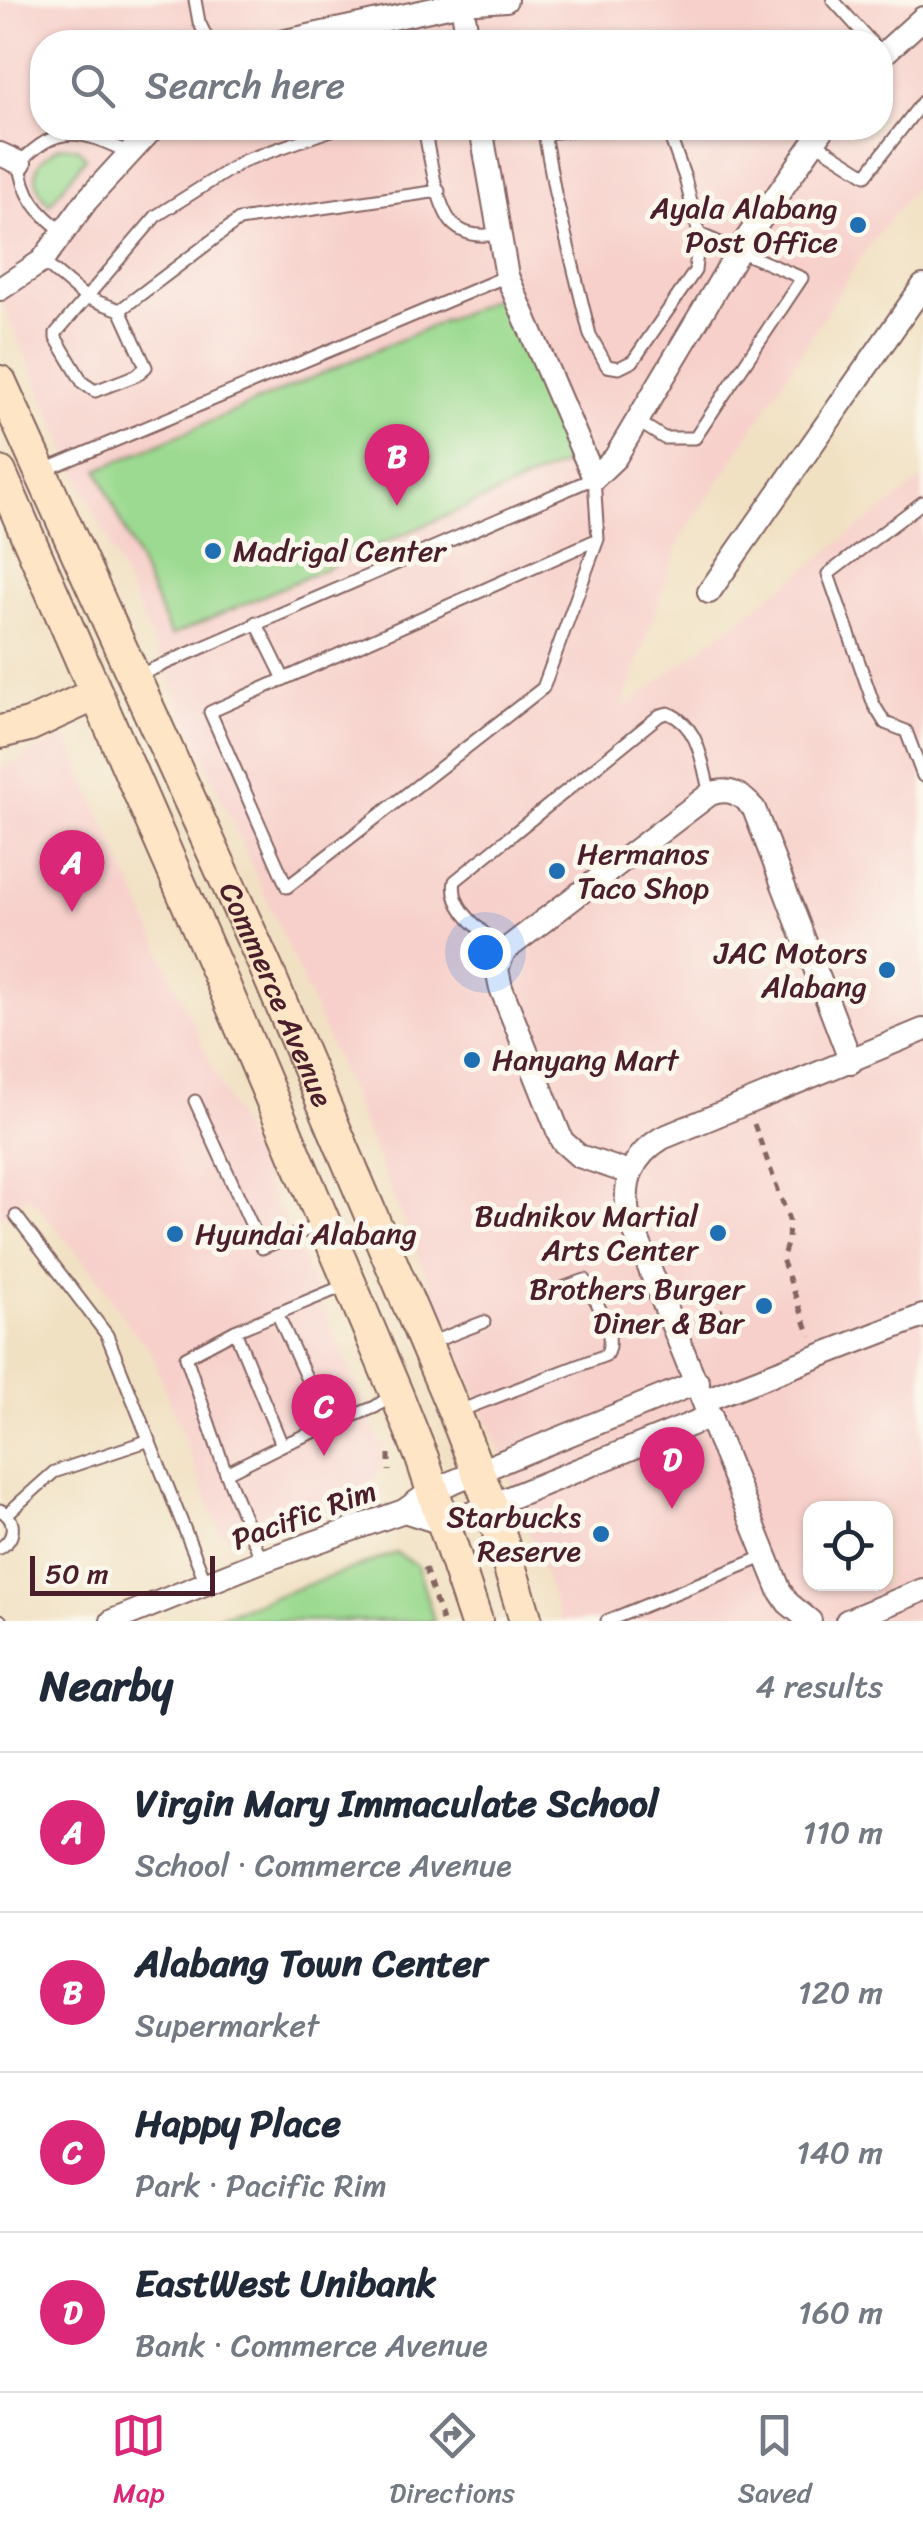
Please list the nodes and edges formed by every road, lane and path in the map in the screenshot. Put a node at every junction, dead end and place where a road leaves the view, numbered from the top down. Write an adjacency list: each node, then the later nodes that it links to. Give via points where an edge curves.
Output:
1 (194, 0): 6 (lane)
2 (506, 0): 4 (street)
3 (833, 0): 9 (lane)
4 (462, 3): 7 (street); 8 (street)
5 (923, 18): 10 (street)
6 (203, 30)
7 (337, 30)
8 (466, 30)
9 (860, 30)
10 (893, 41)
11 (923, 101): 23 (lane)
12 (42, 140): 25 (lane)
13 (103, 140): 24 (lane)
14 (142, 140): 24 (street)
15 (303, 140): 35 (lane, via 243,161 156,216)
16 (427, 140): 26 (lane)
17 (483, 140): 28 (street)
18 (545, 140): 29 (lane, via 590,336 607,366 633,361 694,271)
19 (671, 140): 29 (lane)
20 (815, 140): 30 (street)
21 (826, 140): 22 (lane, via 866,175)
22 (893, 140)
23 (893, 140)
24 (129, 154): 27 (street)
25 (10, 158): 27 (lane, via 38,212)
26 (439, 191): 28 (lane, via 454,226 474,235); 36 (lane, via 239,220)
27 (64, 232): 31 (street)
28 (500, 234): 32 (street)
29 (699, 234): 30 (lane)
30 (739, 250): 38 (street); 38 (lane, via 802,278 695,438 664,438)
31 (42, 261): 34 (street); 35 (lane)
32 (507, 276): 39 (lane); 41 (street)
33 (923, 286): 44 (street)
34 (0, 289)
35 (85, 297): 36 (lane); 36 (lane, via 56,338 83,383 96,391 146,367)
36 (120, 310)
37 (0, 382): 39 (main road, Commerce Avenue)
38 (636, 421): 41 (street, via 615,458)
39 (42, 471): 46 (main road, Commerce Avenue)
40 (0, 473): 48 (main road, Commerce Avenue)
41 (594, 478): 43 (lane); 45 (lane)
42 (923, 502): 50 (lane, via 828,574 874,706 885,723 906,732)
43 (598, 539): 47 (lane); 47 (lane, via 543,688 287,886 210,712)
44 (709, 592)
45 (256, 622): 46 (lane); 47 (lane)
46 (135, 677): 48 (street); 54 (main road, Commerce Avenue)
47 (284, 679)
48 (96, 694): 49 (main road); 56 (main road, Commerce Avenue)
49 (0, 732)
50 (923, 776)
51 (710, 794): 52 (street); 52 (lane, via 695,736 681,718 660,716 455,881 457,904); 55 (street, via 734,792 754,809)
52 (504, 952): 59 (street, via 498,979 562,1142 579,1156)
53 (923, 1030): 55 (street)
54 (296, 1043): 56 (main road); 70 (main road, Commerce Avenue)
55 (850, 1062): 58 (street)
56 (258, 1065): 61 (main road, Commerce Avenue)
57 (195, 1101): 61 (lane, via 262,1248)
58 (746, 1104): 59 (street, via 648,1146); 71 (path, via 788,1220 782,1259)
59 (630, 1173): 73 (street, via 628,1215)
60 (16, 1216): 76 (lane, via 107,1335)
61 (323, 1223): 62 (main road, Commerce Avenue)
62 (350, 1283): 65 (lane); 72 (main road, Commerce Avenue)
63 (564, 1287): 74 (lane, via 585,1280 610,1335 606,1355)
64 (740, 1292): 66 (path, via 717,1300)
65 (277, 1313): 69 (lane); 75 (lane)
66 (724, 1316)
67 (923, 1316): 71 (street)
68 (484, 1322): 70 (lane)
69 (235, 1331): 77 (lane); 79 (lane, via 186,1357)
70 (426, 1344): 74 (main road, Commerce Avenue)
71 (818, 1357): 73 (street)
72 (396, 1393): 75 (lane); 80 (main road, Commerce Avenue)
73 (705, 1399): 78 (street, Pacific Rim); 81 (street); 86 (street)
74 (455, 1412): 78 (main road, Commerce Avenue)
75 (328, 1426): 77 (lane)
76 (150, 1440): 83 (lane, via 54,1472); 89 (lane)
77 (282, 1445): 79 (lane)
78 (478, 1472): 80 (street, Pacific Rim); 81 (main road, Commerce Avenue)
79 (226, 1473): 87 (lane)
80 (433, 1490): 82 (street, Pacific Rim); 84 (main road, Commerce Avenue)
81 (491, 1506): 84 (street); 94 (main road, Commerce Avenue)
82 (404, 1511): 84 (street, Pacific Rim); 87 (street, Pacific Rim)
83 (4, 1512): 85 (lane, via 14,1525)
84 (445, 1524): 93 (main road, Commerce Avenue)
85 (0, 1548)
86 (766, 1556): 95 (lane); 96 (street, via 788,1603)
87 (262, 1561): 89 (street, Pacific Rim)
88 (425, 1568): 92 (path)
89 (206, 1583): 91 (street, Pacific Rim)
90 (923, 1590): 97 (street)
91 (112, 1621)
92 (442, 1621)
93 (476, 1621)
94 (526, 1621)
95 (607, 1621)
96 (810, 1621)
97 (847, 1621)

